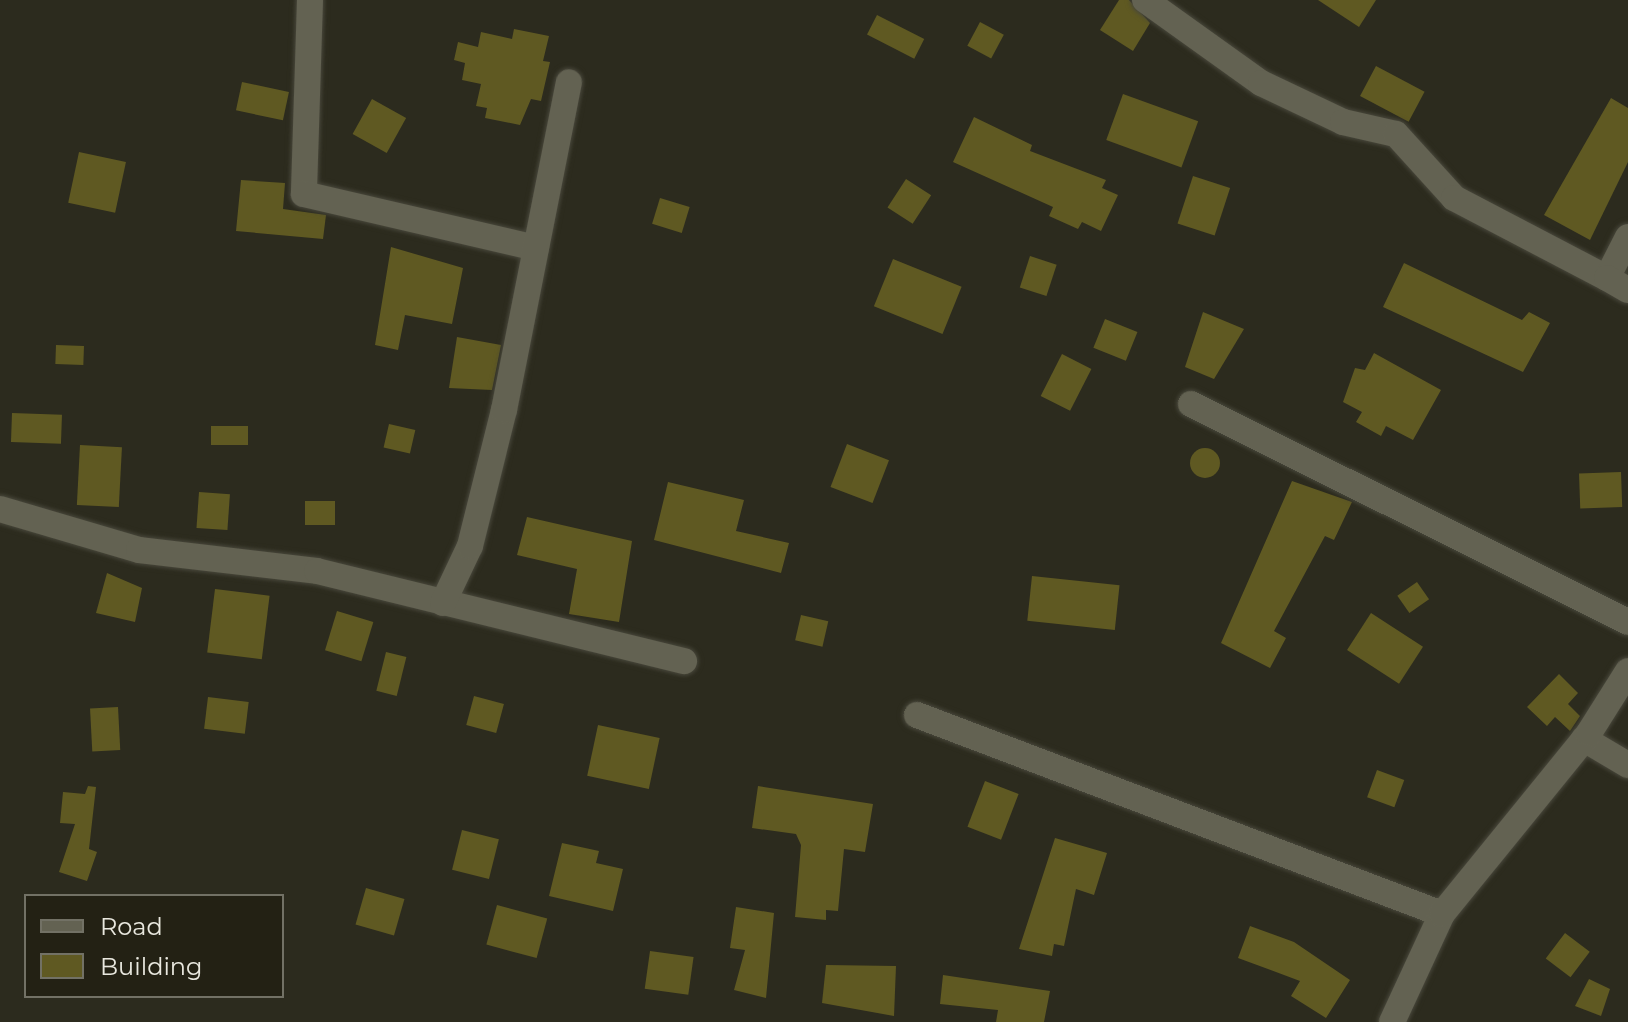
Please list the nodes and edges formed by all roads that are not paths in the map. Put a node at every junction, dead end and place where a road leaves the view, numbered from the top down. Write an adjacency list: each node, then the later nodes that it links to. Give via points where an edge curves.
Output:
1 (310, 0): 5 (street, via 304,194)
2 (1145, 0): 6 (street, via 1261,83 1343,122 1396,134 1454,198)
3 (569, 82): 5 (street)
4 (1628, 237): 6 (street)
5 (536, 248): 9 (street, via 470,546)
6 (1617, 284)
7 (1191, 404): 10 (street)
8 (0, 509): 9 (street, via 139,550 317,571)
9 (443, 603): 11 (street)
10 (1628, 622)
11 (684, 661)
12 (1628, 671): 14 (street)
13 (917, 715): 16 (street)
14 (1584, 739): 15 (street); 16 (street)
15 (1628, 765)
16 (1442, 914): 17 (street)
17 (1392, 1022)

